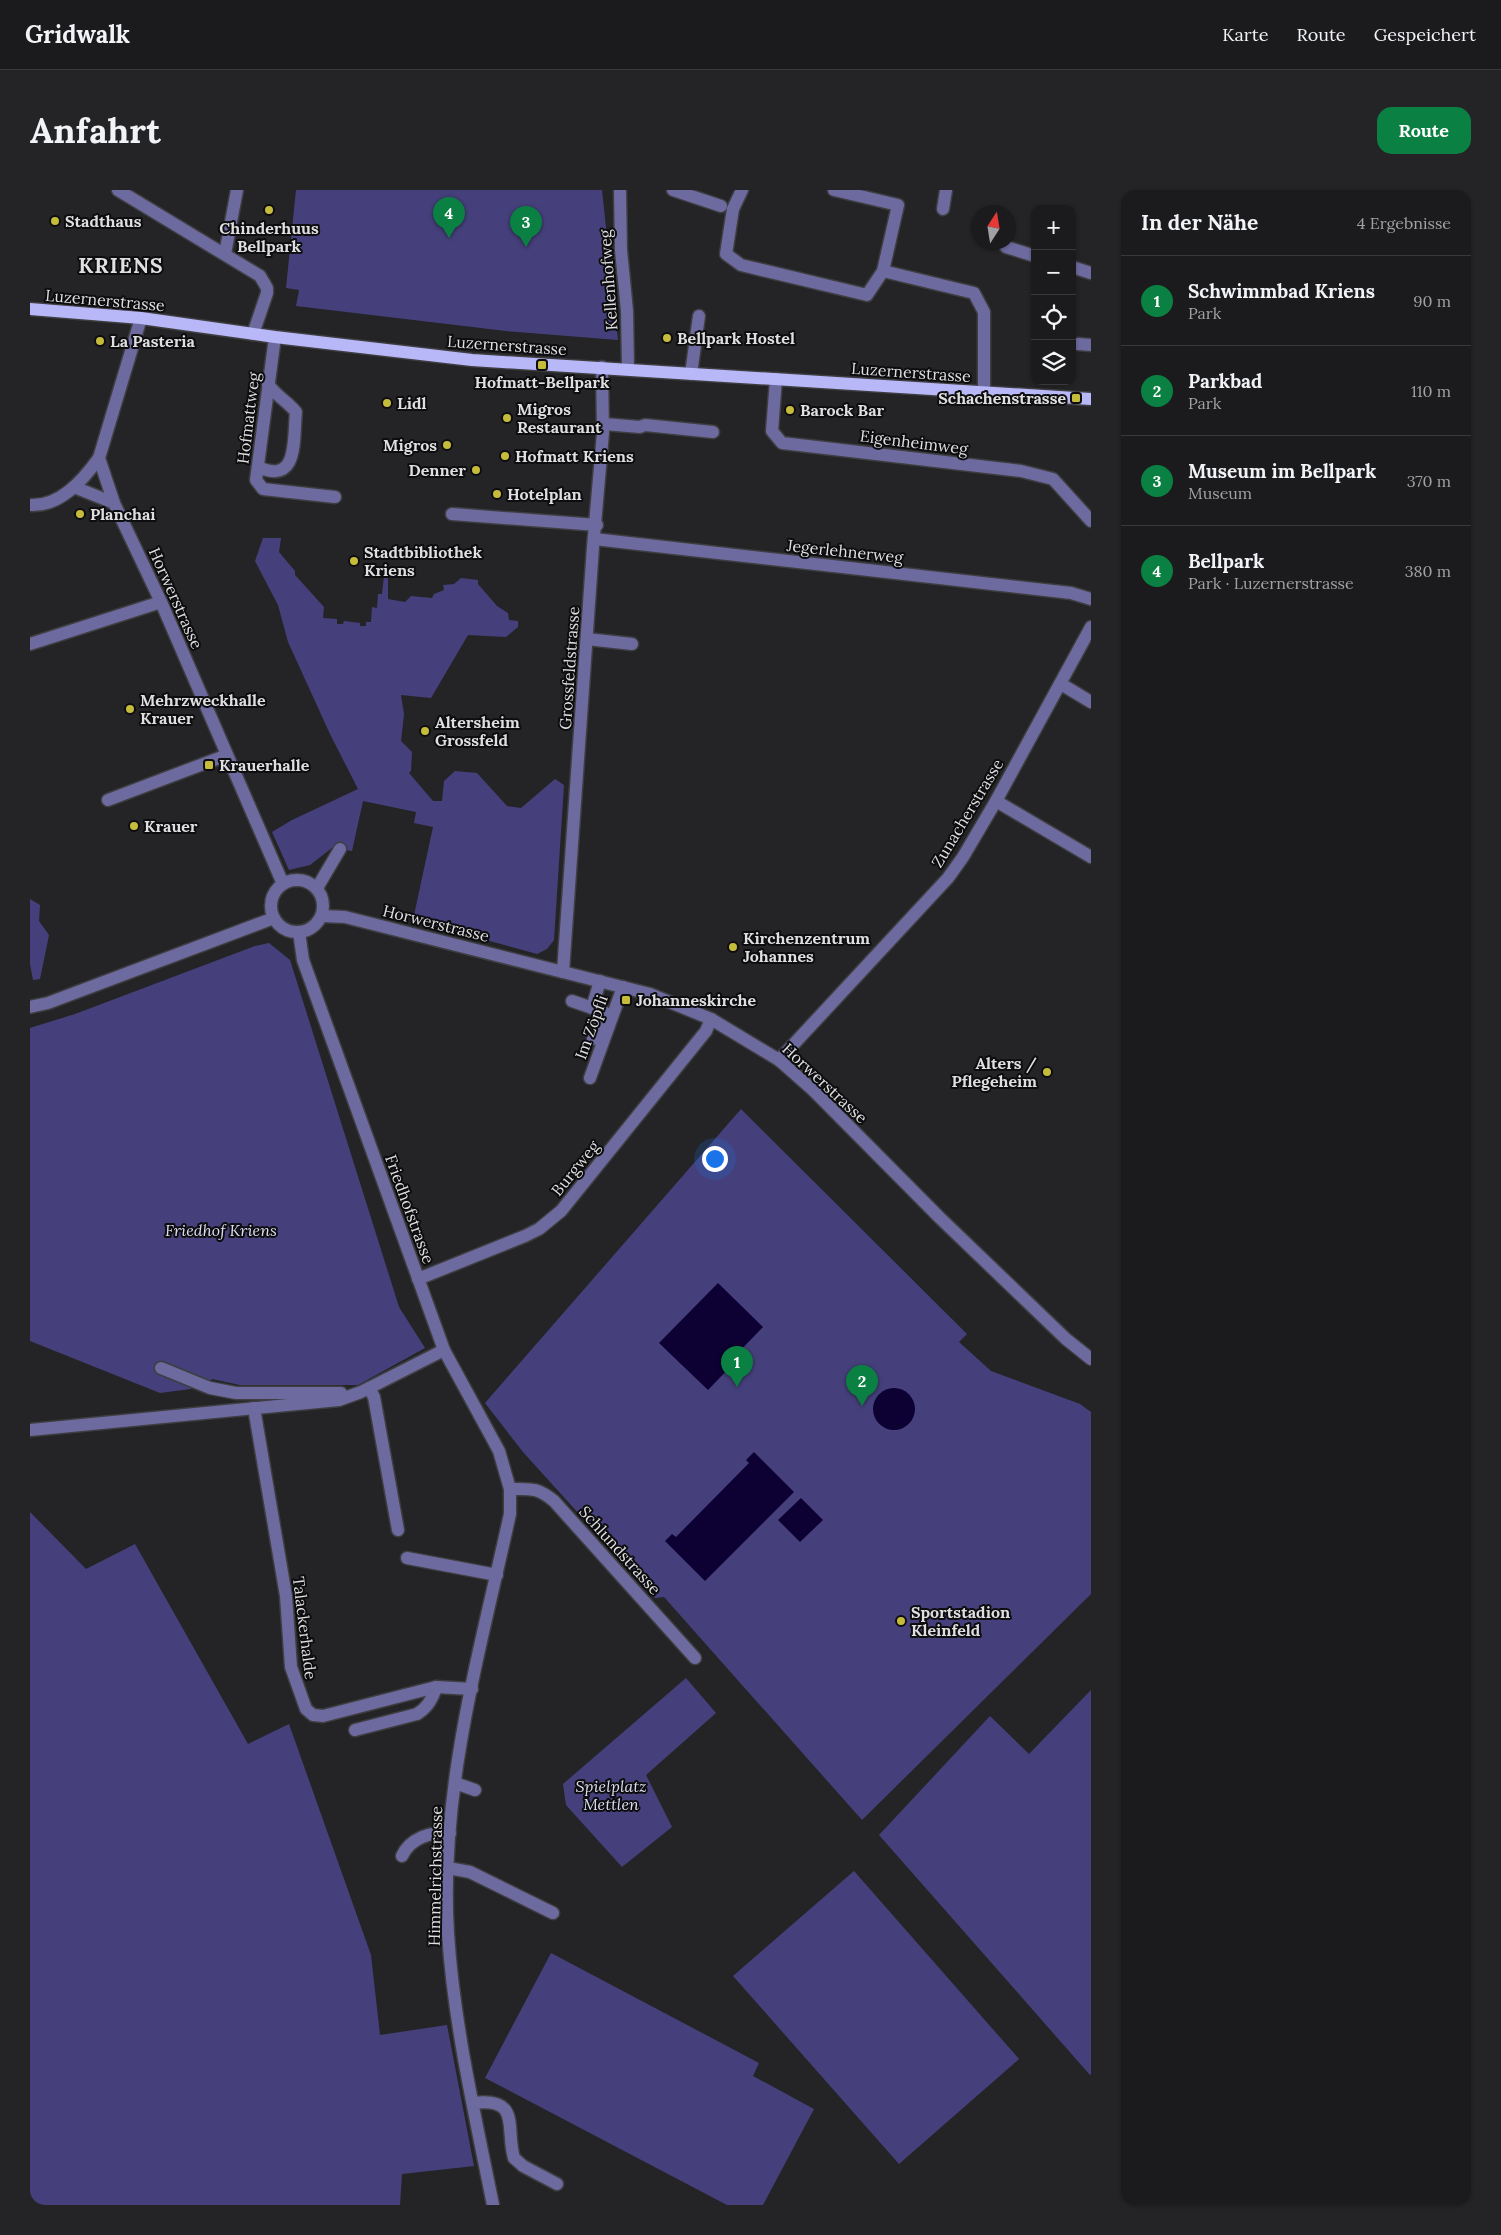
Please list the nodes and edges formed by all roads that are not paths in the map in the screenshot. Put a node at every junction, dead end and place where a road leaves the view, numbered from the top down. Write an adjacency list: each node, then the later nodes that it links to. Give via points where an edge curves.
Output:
1 (118, 190): 11 (street)
2 (237, 190): 11 (street)
3 (620, 190): 24 (street, Kellenhofweg)
4 (672, 190): 8 (street)
5 (742, 190): 14 (street, via 733,209 726,254 741,265 867,295)
6 (834, 190): 14 (street, via 898,205)
7 (946, 190): 9 (street)
8 (721, 206)
9 (943, 209)
10 (1016, 250): 12 (street)
11 (225, 254): 19 (street, via 260,276 267,288 265,305)
12 (1031, 255)
13 (1076, 268): 15 (street)
14 (883, 271): 28 (street, Luzernerstrasse, via 974,293 984,312)
15 (1091, 273)
16 (30, 309): 18 (main road, Luzernerstrasse)
17 (699, 316): 25 (street)
18 (141, 318): 19 (main road, Luzernerstrasse); 32 (street)
19 (254, 334): 20 (main road, Luzernerstrasse)
20 (275, 337): 23 (main road, Luzernerstrasse, via 472,360); 27 (street, Hofmattweg)
21 (1078, 344): 22 (street)
22 (1091, 345)
23 (602, 367): 24 (main road, Luzernerstrasse); 30 (street, Grossfeldstrasse)
24 (628, 368): 25 (main road, Luzernerstrasse)
25 (691, 374): 26 (main road, Luzernerstrasse)
26 (776, 379): 28 (main road, Luzernerstrasse); 39 (street, Eigenheimweg, via 772,431 782,443 1021,471 1053,479)
27 (268, 384): 33 (street, Hofmattweg); 33 (street, via 274,394 296,412 290,464 284,471 276,473)
28 (984, 393): 29 (main road, Luzernerstrasse)
29 (1091, 399)
30 (604, 424): 31 (street); 40 (street, Grossfeldstrasse)
31 (713, 432)
32 (99, 458): 34 (street); 36 (street, Horwerstrasse)
33 (258, 467): 35 (street, Hofmattweg, via 256,480 263,489)
34 (74, 487): 36 (street); 37 (street, via 56,500 39,506)
35 (335, 497)
36 (114, 503): 43 (street, Horwerstrasse)
37 (30, 505)
38 (452, 514): 40 (street)
39 (1091, 521)
40 (597, 525): 41 (street, Grossfeldstrasse)
41 (594, 539): 42 (street, Jegerlehnerweg, via 1071,593); 45 (street, Grossfeldstrasse)
42 (1091, 599)
43 (161, 602): 46 (street); 50 (street, Horwerstrasse)
44 (1091, 626): 48 (street, Zunacherstrasse)
45 (587, 639): 47 (street); 60 (street, Grossfeldstrasse)
46 (30, 644)
47 (632, 644)
48 (1061, 684): 49 (street); 52 (street, Zunacherstrasse)
49 (1091, 702)
50 (227, 755): 51 (street); 55 (street, Horwerstrasse)
51 (108, 800)
52 (996, 801): 54 (street); 68 (street, Zunacherstrasse, via 948,878)
53 (340, 849): 56 (street)
54 (1091, 857)
55 (283, 884): 56 (street, via 301,880); 58 (street, via 272,901)
56 (317, 888): 57 (street, via 324,906)
57 (322, 916): 59 (street, via 309,930); 60 (street, Horwerstrasse, via 345,917)
58 (274, 918): 59 (street, via 280,926); 64 (street)
59 (299, 932): 70 (street, Friedhofstrasse, via 303,960)
60 (563, 972): 61 (street, Horwerstrasse)
61 (600, 981): 62 (street, Horwerstrasse); 65 (street)
62 (623, 987): 66 (street, Horwerstrasse, via 650,994); 69 (street, Im Zöpfli)
63 (572, 1001): 65 (street)
64 (30, 1007)
65 (592, 1008): 67 (street, via 604,1012)
66 (711, 1019): 68 (street, Horwerstrasse); 70 (street, Burgweg, via 706,1031 560,1211 525,1236)
67 (593, 1039)
68 (779, 1060): 72 (street, Horwerstrasse, via 1066,1340)
69 (590, 1078)
70 (418, 1279): 71 (street, Friedhofstrasse)
71 (444, 1350): 74 (street); 77 (street, Friedhofstrasse, via 499,1452)
72 (1091, 1359)
73 (161, 1368): 74 (street, via 210,1388 236,1392)
74 (365, 1390): 75 (street, via 339,1400); 78 (street, via 374,1397)
75 (254, 1408): 76 (street); 82 (street, Talackerhalde, via 286,1596 291,1667 306,1709 323,1716)
76 (30, 1430)
77 (510, 1489): 80 (street, Himmelrichstrasse, via 510,1514); 81 (street, Schlundstrasse, via 532,1488 554,1502)
78 (398, 1530)
79 (407, 1558): 80 (street)
80 (497, 1575): 83 (street, Himmelrichstrasse)
81 (695, 1658)
82 (436, 1687): 83 (street, Talackerhalde); 84 (street, via 424,1710 417,1714)
83 (472, 1689): 85 (street, Himmelrichstrasse)
84 (355, 1730)
85 (455, 1783): 86 (street); 87 (street, Himmelrichstrasse)
86 (475, 1790)
87 (450, 1833): 88 (street, via 438,1832 420,1838 409,1845); 89 (street, Himmelrichstrasse)
88 (402, 1856)
89 (448, 1868): 90 (street, via 470,1872); 91 (street, Himmelrichstrasse, via 448,1932 457,2023)
90 (554, 1913)
91 (472, 2103): 92 (street, via 495,2102 502,2107 510,2116 514,2158); 93 (street, Himmelrichstrasse)
92 (557, 2184)
93 (493, 2205)

